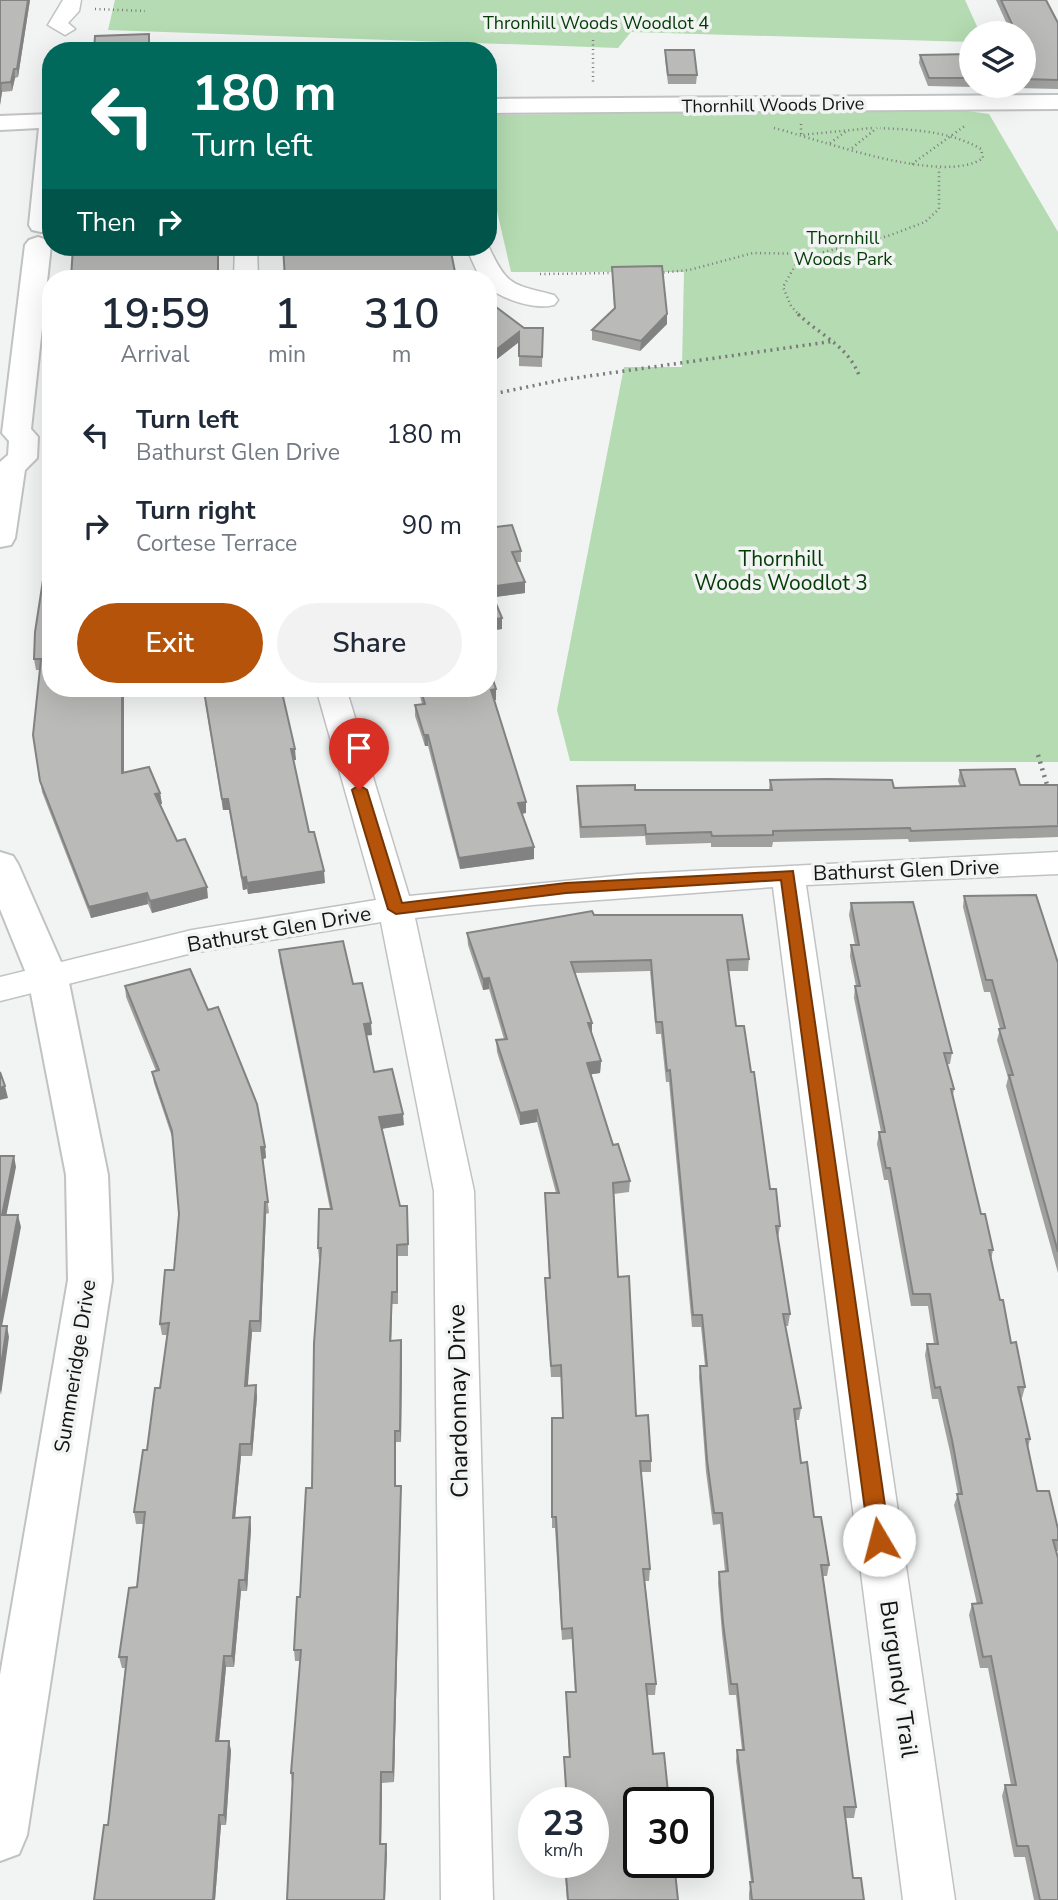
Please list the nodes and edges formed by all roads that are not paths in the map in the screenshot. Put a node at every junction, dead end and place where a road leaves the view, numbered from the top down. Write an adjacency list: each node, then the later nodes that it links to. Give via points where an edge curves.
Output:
1 (73, 12): 2 (street)
2 (65, 42)
3 (1058, 102): 4 (street, Thornhill Woods Drive)
4 (497, 106)
5 (0, 122): 6 (street)
6 (42, 122)
7 (42, 214): 10 (street, via 16,433 24,437 22,458 11,467)
8 (497, 282): 9 (street)
9 (546, 300)
10 (0, 538)
11 (334, 697): 15 (street, Chardonnay Drive)
12 (1058, 863): 14 (street, Bathurst Glen Drive)
13 (0, 864): 16 (street, Summeridge Drive)
14 (788, 874): 15 (street, Bathurst Glen Drive, via 566,888); 20 (street, Burgundy Trail)
15 (396, 909): 16 (street, Bathurst Glen Drive, via 217,936); 19 (street, Chardonnay Drive, via 454,1191)
16 (48, 978): 17 (street, Bathurst Glen Drive); 18 (street, Summeridge Drive, via 87,1175 90,1280)
17 (0, 989)
18 (0, 1835)
19 (467, 1900)
20 (929, 1900)

